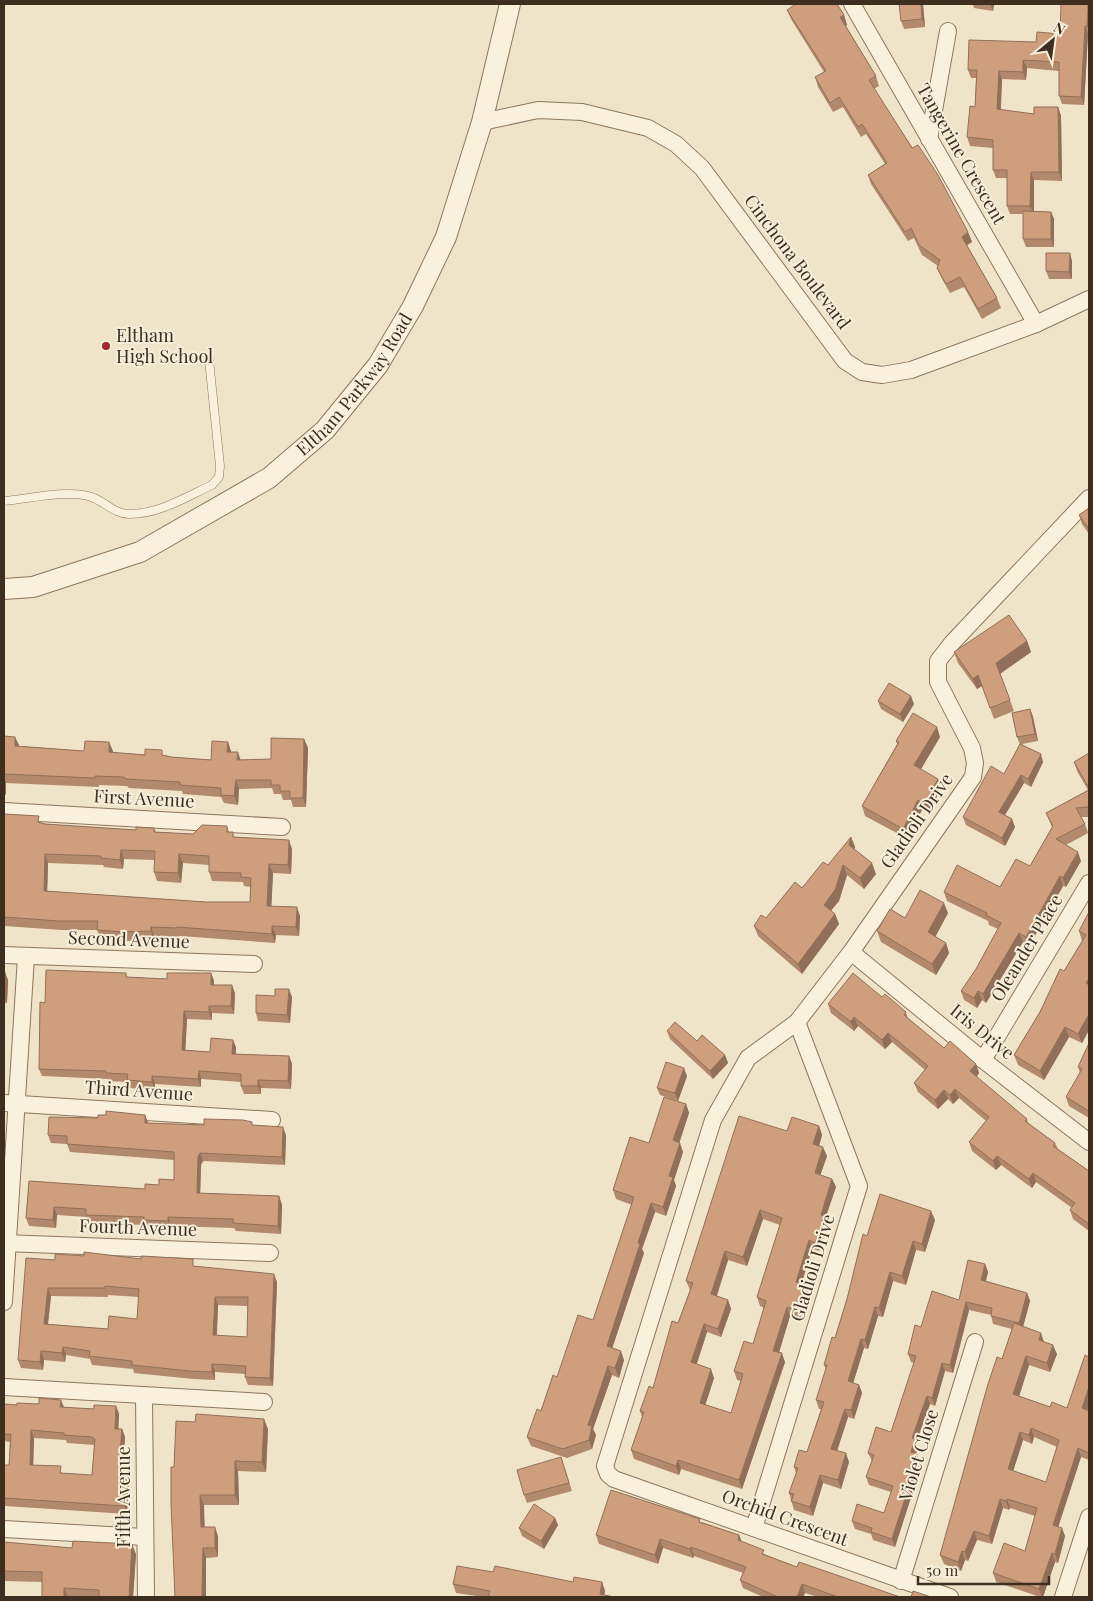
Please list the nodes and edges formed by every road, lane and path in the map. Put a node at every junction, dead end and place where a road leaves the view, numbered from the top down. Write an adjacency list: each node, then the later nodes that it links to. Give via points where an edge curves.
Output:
1 (510, 4): 4 (street, Eltham Parkway Road)
2 (852, 4): 5 (street, Tangerine Crescent)
3 (948, 31): 5 (street)
4 (482, 122): 7 (street, Cinchona Boulevard, via 538,110 582,112 648,128 676,144 702,168 845,361 862,372 882,375 911,370); 11 (street, Eltham Parkway Road, via 446,237 413,306 378,365 325,430 269,478 140,552 33,586)
5 (930, 139): 7 (street, Tangerine Crescent)
6 (1089, 299): 7 (street, Cinchona Boulevard)
7 (1036, 324)
8 (209, 360): 10 (lane, via 220,466 219,477 212,485 152,513 127,514 89,496 75,494)
9 (1089, 498): 15 (street, Gladioli Drive, via 938,661 938,682 972,748 975,762 972,777)
10 (4, 501)
11 (4, 590)
12 (4, 811): 13 (street, First Avenue)
13 (282, 827)
14 (1089, 883): 20 (street, Oleander Place)
15 (852, 952): 19 (street, Gladioli Drive); 20 (street, Iris Drive)
16 (4, 955): 17 (street, Second Avenue)
17 (26, 957): 18 (street, Second Avenue); 21 (street)
18 (254, 964)
19 (797, 1022): 31 (street, Gladioli Drive, via 748,1058 713,1120 605,1466); 33 (street, Gladioli Drive, via 859,1186)
20 (983, 1060): 23 (street, Iris Drive)
21 (10, 1103): 22 (street, Third Avenue); 24 (street)
22 (272, 1120)
23 (1089, 1142)
24 (5, 1243): 25 (street, Fourth Avenue); 26 (street)
25 (270, 1253)
26 (4, 1302)
27 (975, 1342): 36 (street, Violet Close)
28 (4, 1387): 29 (street)
29 (144, 1397): 30 (street); 35 (street, Fifth Avenue)
30 (264, 1402)
31 (608, 1474): 33 (street, Orchid Crescent, via 614,1479)
32 (1089, 1517): 39 (street)
33 (754, 1528): 36 (street, Orchid Crescent)
34 (4, 1529): 35 (street)
35 (144, 1537): 37 (street, Fifth Avenue)
36 (901, 1581): 38 (street, Orchid Crescent)
37 (146, 1597)
38 (950, 1597)
39 (1063, 1597)

